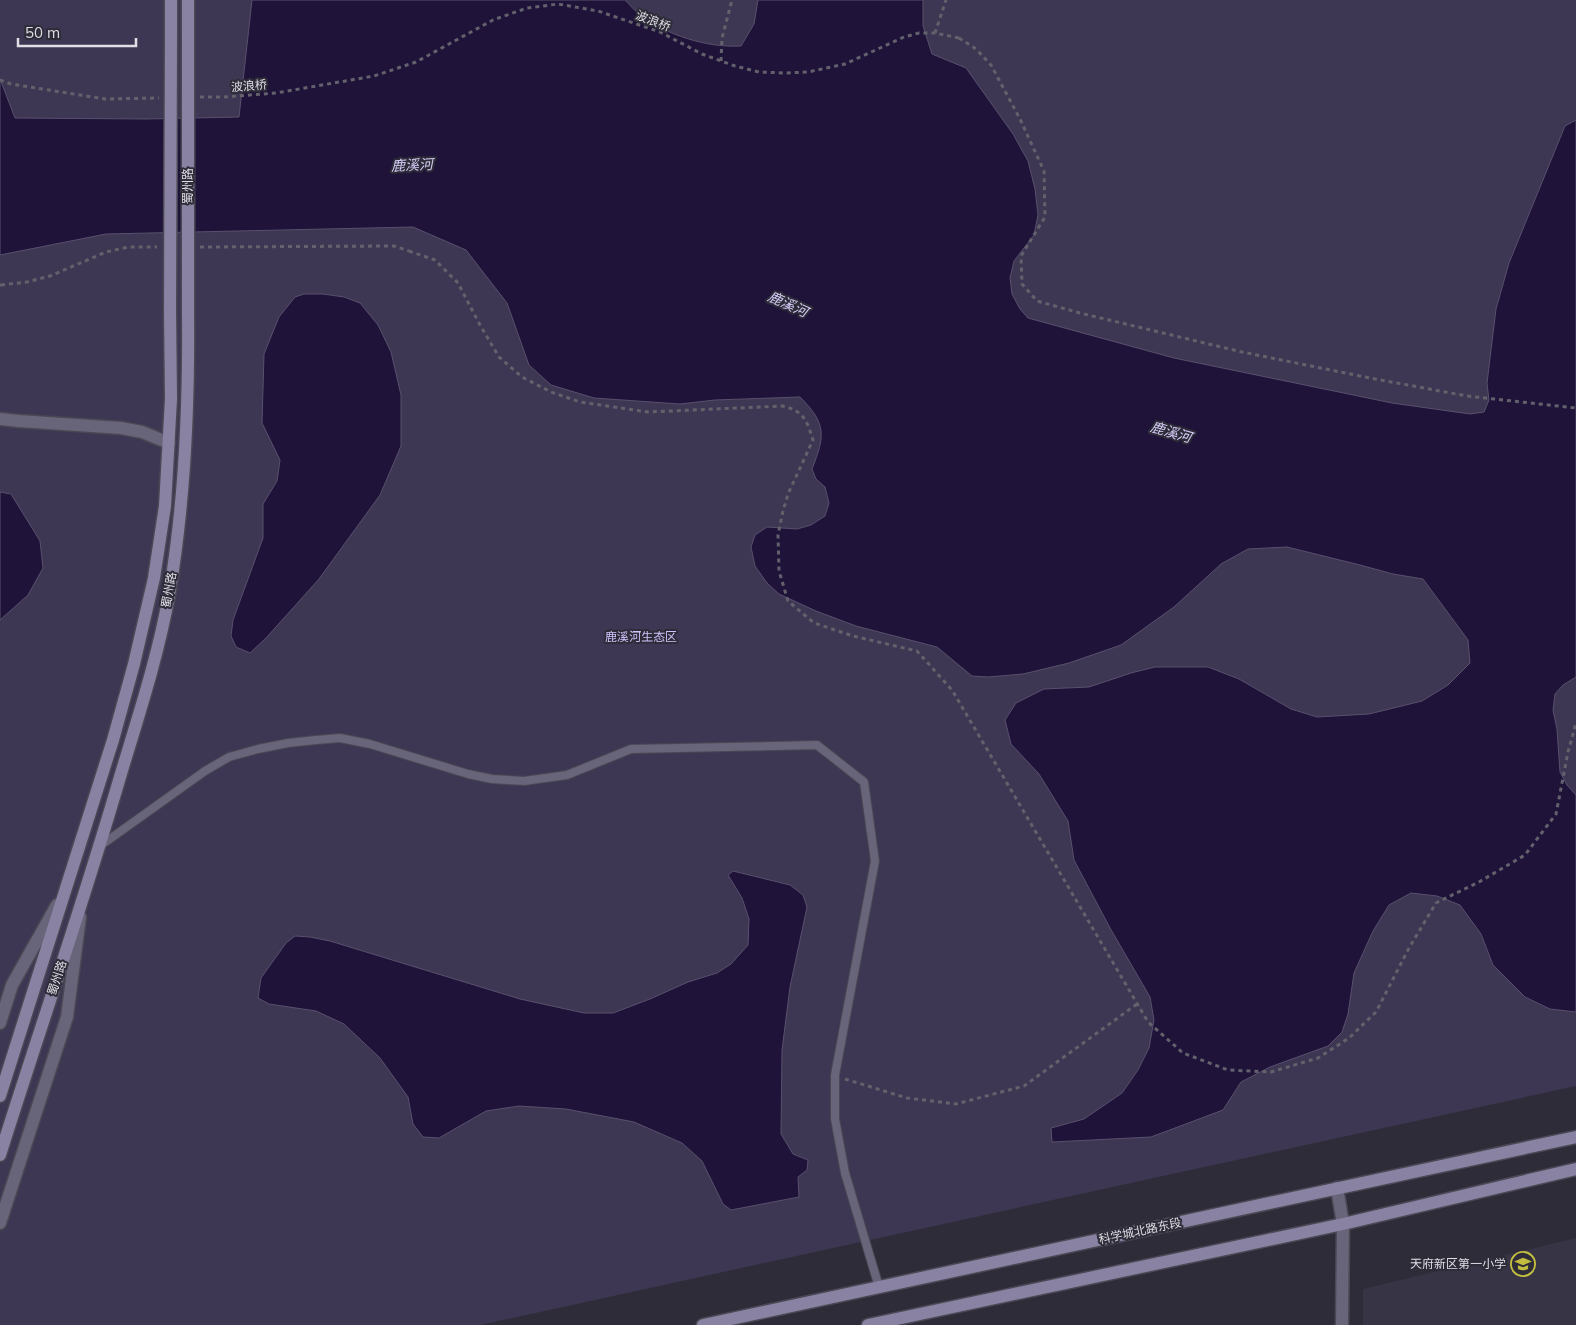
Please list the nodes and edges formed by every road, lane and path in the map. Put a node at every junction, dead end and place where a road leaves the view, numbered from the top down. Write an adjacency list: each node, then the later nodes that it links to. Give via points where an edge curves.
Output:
1 (171, 0): 13 (main road, 蜀州路, bridge)
2 (188, 0): 15 (main road, 蜀州路, bridge, via 189,379 178,530 152,669)
3 (732, 0): 6 (path, via 722,38)
4 (946, 0): 5 (path)
5 (934, 33): 6 (path, 波浪桥, bridge, via 904,37 845,64 808,72 759,72); 11 (path, 波浪桥, bridge, via 958,38 976,49 991,65 1044,171 1045,217 1021,256 1022,284 1037,301 1242,352 1467,396)
6 (721, 61): 9 (path, 波浪桥, bridge, via 660,32 598,11 558,4 528,8 494,20 416,62 374,76 276,92)
7 (0, 80): 8 (path, via 105,99)
8 (165, 98)
9 (194, 98)
10 (408, 251): 18 (path, via 435,260 458,283 499,357 522,377 551,392 580,402 648,412 783,406 794,409 807,421 813,440 788,494 778,536 779,570 788,601 814,623 917,651 952,690)
11 (1576, 408)
12 (0, 419): 13 (street, bridge, via 121,428 142,432)
13 (169, 444): 16 (main road, 蜀州路, via 165,506 154,578 136,655 113,740)
14 (1576, 723): 18 (path, via 1556,814 1525,855 1436,903 1376,1012 1348,1038 1318,1058 1271,1072 1228,1070 1183,1053 1148,1022)
15 (100, 846): 17 (main road, 蜀州路); 20 (lane, via 229,757 288,743 340,738 468,774 524,781 567,775 631,749 817,746 864,782 875,861)
16 (64, 892): 19 (street, via 12,986); 21 (main road, 蜀州路)
17 (83, 898): 23 (main road, 蜀州路); 26 (street, via 67,1017)
18 (1137, 1004): 20 (path, via 1024,1086 956,1104 907,1098)
19 (0, 1023)
20 (835, 1075): 28 (lane, via 835,1119 844,1173)
21 (0, 1096)
22 (1576, 1137): 25 (main road, 科学城北路东段)
23 (0, 1155)
24 (1576, 1169): 27 (main road)
25 (1338, 1188): 27 (street); 28 (main road, 科学城北路东段)
26 (0, 1223)
27 (1343, 1224): 31 (main road); 32 (street)
28 (878, 1287): 29 (main road, 科学城北路东段)
29 (720, 1323): 30 (main road, 科学城北路东段)
30 (703, 1325)
31 (868, 1325)
32 (1342, 1325)

